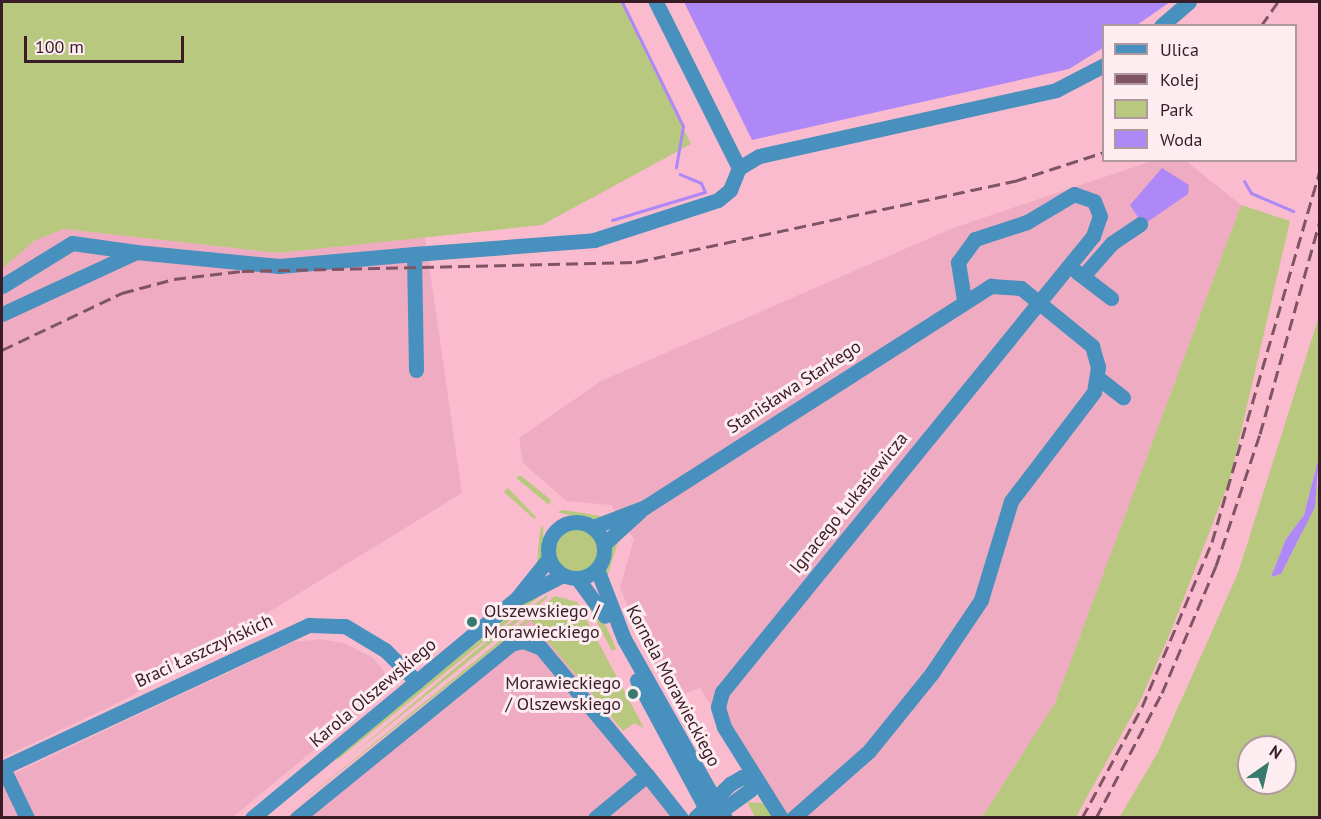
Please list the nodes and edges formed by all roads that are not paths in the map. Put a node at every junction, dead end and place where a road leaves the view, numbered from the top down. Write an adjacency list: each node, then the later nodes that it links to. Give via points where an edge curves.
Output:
1 (656, 2): 5 (street)
2 (1189, 2): 3 (street)
3 (1163, 24)
4 (1102, 66): 5 (street, via 1056,90 759,156)
5 (739, 168): 8 (street, via 730,190 718,200 594,240)
6 (1140, 224): 10 (street)
7 (136, 252): 8 (street, via 279,266); 11 (street, via 72,243); 15 (street)
8 (414, 254): 16 (street)
9 (1070, 266): 10 (street); 13 (street, Ignacego Łukasiewicza, via 1097,230 1100,216 1094,201 1081,193 1057,201 1028,232 968,252 958,262); 14 (street, Ignacego Łukasiewicza)
10 (1083, 276): 12 (street)
11 (2, 286)
12 (1111, 298)
13 (964, 299): 14 (street, Stanisława Starkego, via 1005,284); 19 (street, Stanisława Starkego)
14 (1040, 302): 17 (street, via 1088,341 1097,358); 29 (street, Ignacego Łukasiewicza, via 726,686 718,707 730,738)
15 (2, 314)
16 (416, 370)
17 (1098, 376): 18 (street); 37 (street, via 1094,392 1011,501 986,590 932,673 869,751)
18 (1123, 397)
19 (645, 507): 20 (street); 21 (street)
20 (593, 527): 21 (street); 22 (street, via 576,522 558,529 549,542)
21 (604, 544): 23 (street)
22 (549, 558): 24 (street); 25 (street, Karola Olszewskiego)
23 (597, 569): 24 (street); 30 (street, Kornela Morawieckiego, via 618,628)
24 (570, 576): 25 (street, Karola Olszewskiego); 30 (street, Kornela Morawieckiego, via 605,617)
25 (517, 598): 26 (street, Karola Olszewskiego)
26 (417, 682): 27 (street, Braci Łaszczyńskich, via 385,650 355,631 309,625); 32 (street, Karola Olszewskiego)
27 (2, 768): 31 (street)
28 (647, 775): 33 (street, via 541,648 523,641 511,644); 34 (street); 35 (street)
29 (754, 779): 30 (street, via 750,790); 36 (street, Ignacego Łukasiewicza)
30 (711, 811)
31 (27, 818)
32 (252, 818)
33 (297, 818)
34 (595, 818)
35 (681, 818)
36 (781, 818)
37 (794, 818)

